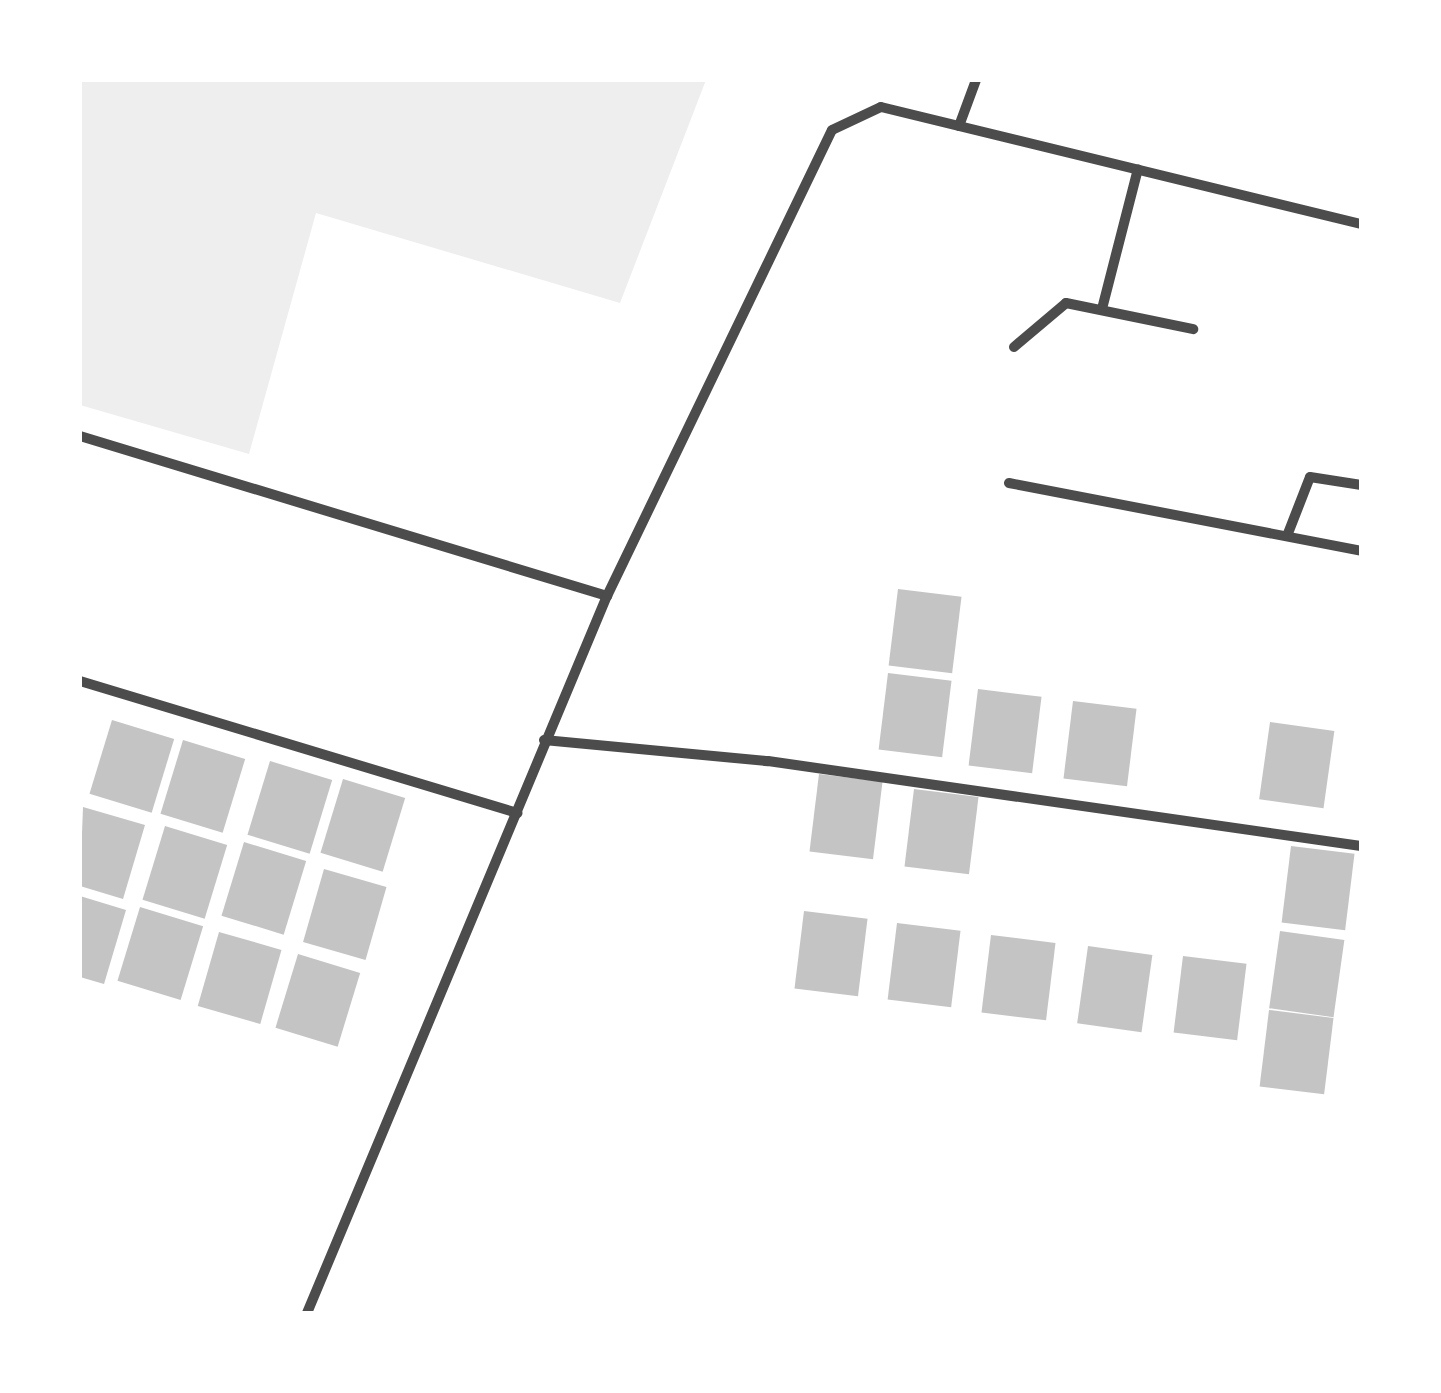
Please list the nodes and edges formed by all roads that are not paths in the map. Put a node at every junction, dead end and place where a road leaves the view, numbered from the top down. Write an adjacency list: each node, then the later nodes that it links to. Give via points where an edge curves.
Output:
1 (976, 80): 2 (street)
2 (960, 126): 3 (street); 13 (street, via 881,107 832,130)
3 (1138, 169): 4 (street); 5 (street)
4 (1361, 224)
5 (1103, 304): 6 (street); 7 (street, via 1066,303)
6 (1193, 329)
7 (1014, 347)
8 (80, 436): 13 (street)
9 (1008, 483): 11 (street)
10 (1361, 486): 11 (street, via 1310,477)
11 (1286, 536): 12 (street)
12 (1361, 551)
13 (607, 596): 15 (street)
14 (80, 681): 16 (street)
15 (544, 740): 16 (street); 17 (street, via 768,761)
16 (516, 813): 18 (street)
17 (1361, 846)
18 (308, 1313)

